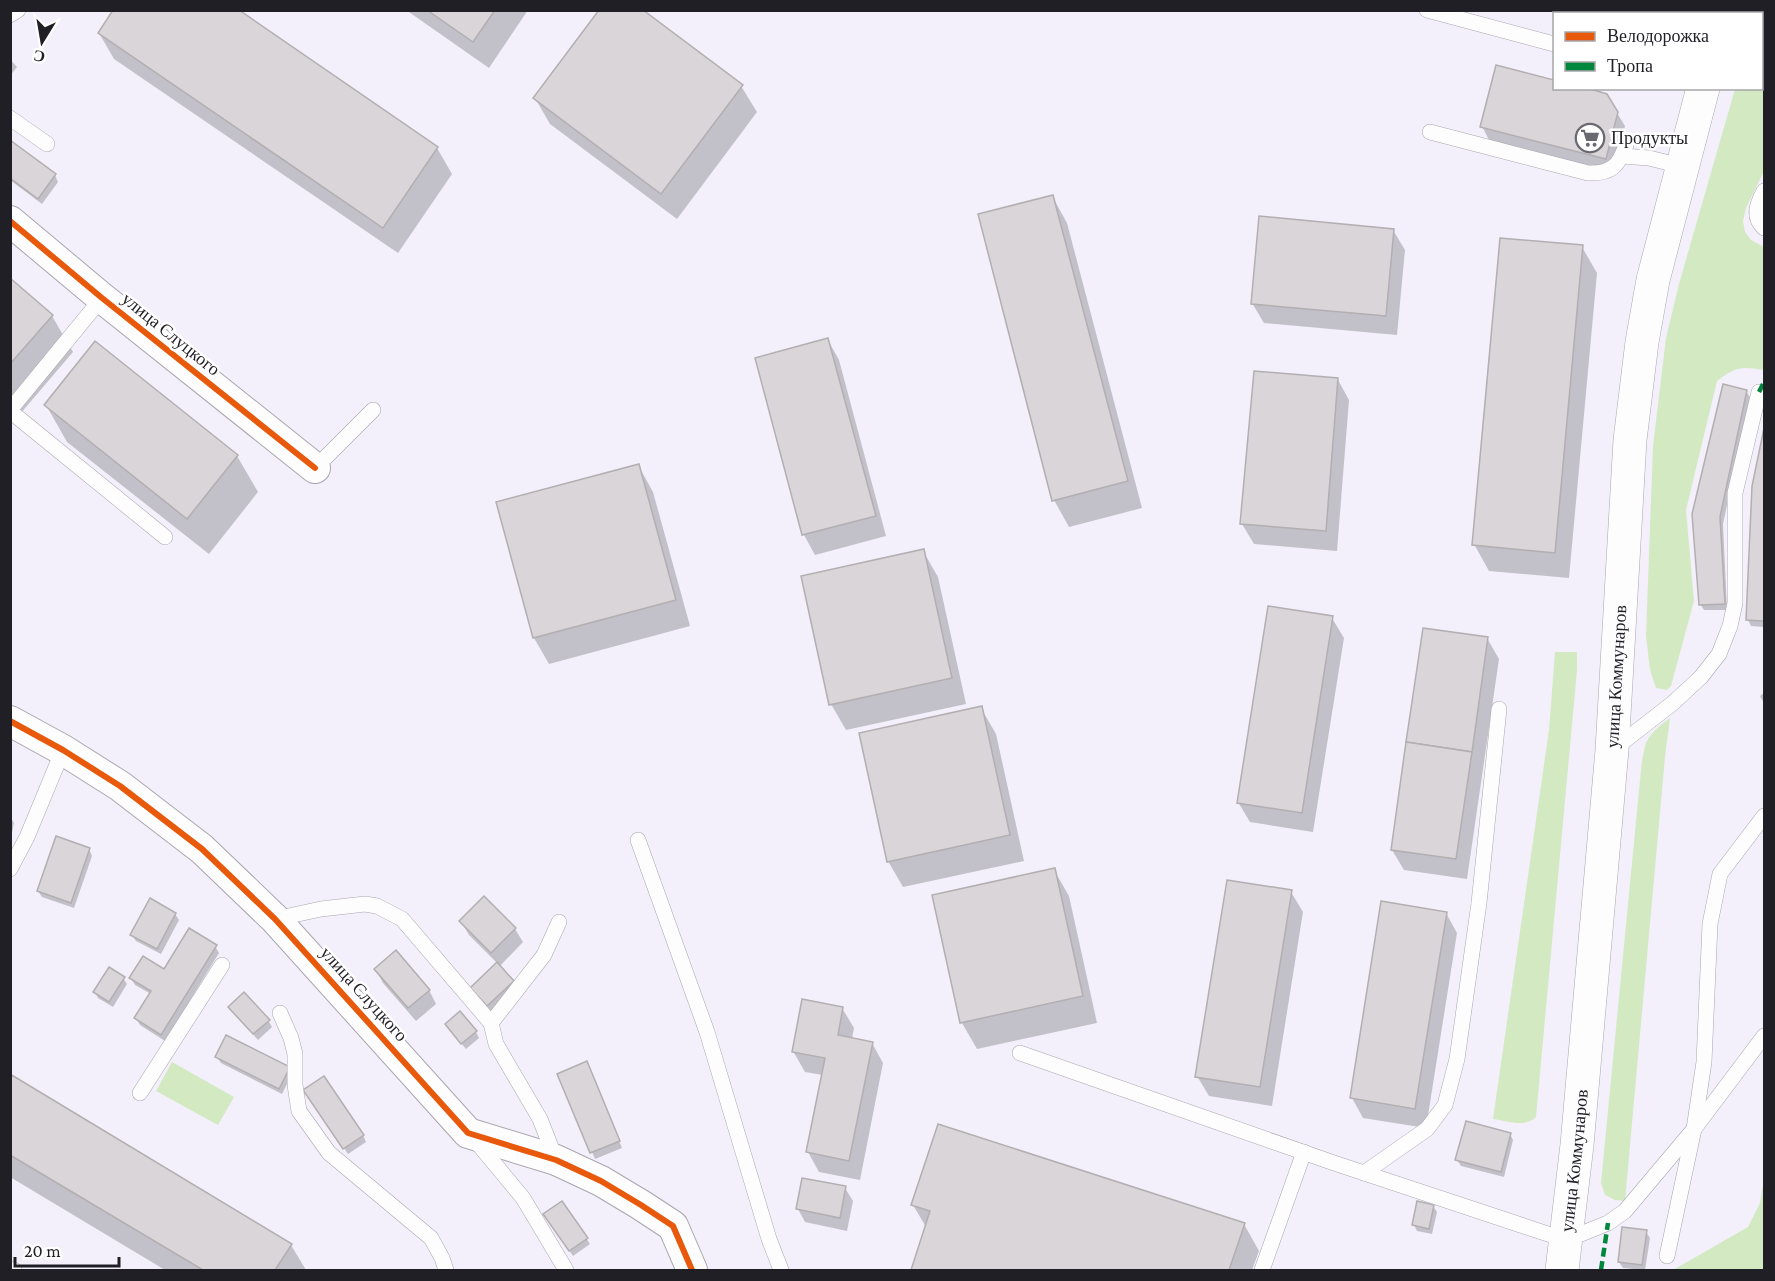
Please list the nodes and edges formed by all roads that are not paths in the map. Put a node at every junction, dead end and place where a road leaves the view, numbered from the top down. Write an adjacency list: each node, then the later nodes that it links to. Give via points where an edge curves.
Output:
1 (18, 10): 3 (lane)
2 (1427, 10): 4 (lane)
3 (10, 15)
4 (1553, 45)
5 (1698, 93): 9 (main road, улица Коммунаров)
6 (10, 118): 8 (lane)
7 (1430, 132): 9 (lane, via 1588,173 1603,173 1617,164 1624,151)
8 (47, 144)
9 (1681, 166): 22 (main road, улица Коммунаров, via 1653,280 1631,429)
10 (1764, 191): 12 (lane, via 1756,210)
11 (10, 221): 13 (street, улица Слуцкого)
12 (1764, 228)
13 (102, 298): 16 (lane); 17 (street, улица Слуцкого)
14 (1759, 393): 22 (lane, via 1735,493 1736,603 1719,654 1673,703)
15 (373, 410): 17 (lane)
16 (10, 411): 18 (lane)
17 (315, 468)
18 (165, 537)
19 (1499, 709): 38 (lane, via 1479,903 1457,1059 1445,1105 1426,1129)
20 (10, 721): 21 (street, улица Слуцкого)
21 (63, 750): 25 (lane); 26 (street, улица Слуцкого, via 120,786 202,849)
22 (1612, 750): 40 (main road, улица Коммунаров)
23 (1764, 816): 34 (lane, via 1720,874 1710,924 1704,1062)
24 (638, 840): 39 (lane, via 707,1032)
25 (10, 869)
26 (275, 919): 30 (lane, via 321,909 377,906 402,920); 35 (street, улица Слуцкого)
27 (559, 922): 30 (lane, via 544,955)
28 (222, 965): 33 (lane)
29 (280, 1013): 42 (lane, via 295,1054 299,1111 329,1153 431,1238)
30 (491, 1023): 37 (lane, via 495,1044 540,1119)
31 (1764, 1036): 34 (lane)
32 (1020, 1053): 36 (lane)
33 (140, 1093)
34 (1694, 1129): 40 (lane, via 1625,1211); 41 (lane)
35 (468, 1133): 37 (street); 43 (lane, via 523,1198)
36 (1304, 1152): 38 (lane); 47 (lane)
37 (556, 1160): 44 (street, via 601,1181 673,1226)
38 (1364, 1173): 40 (lane)
39 (769, 1239): 45 (lane); 46 (lane)
40 (1564, 1255)
41 (1667, 1256)
42 (446, 1270)
43 (566, 1270)
44 (692, 1270)
45 (781, 1270)
46 (790, 1270)
47 (1262, 1270)

